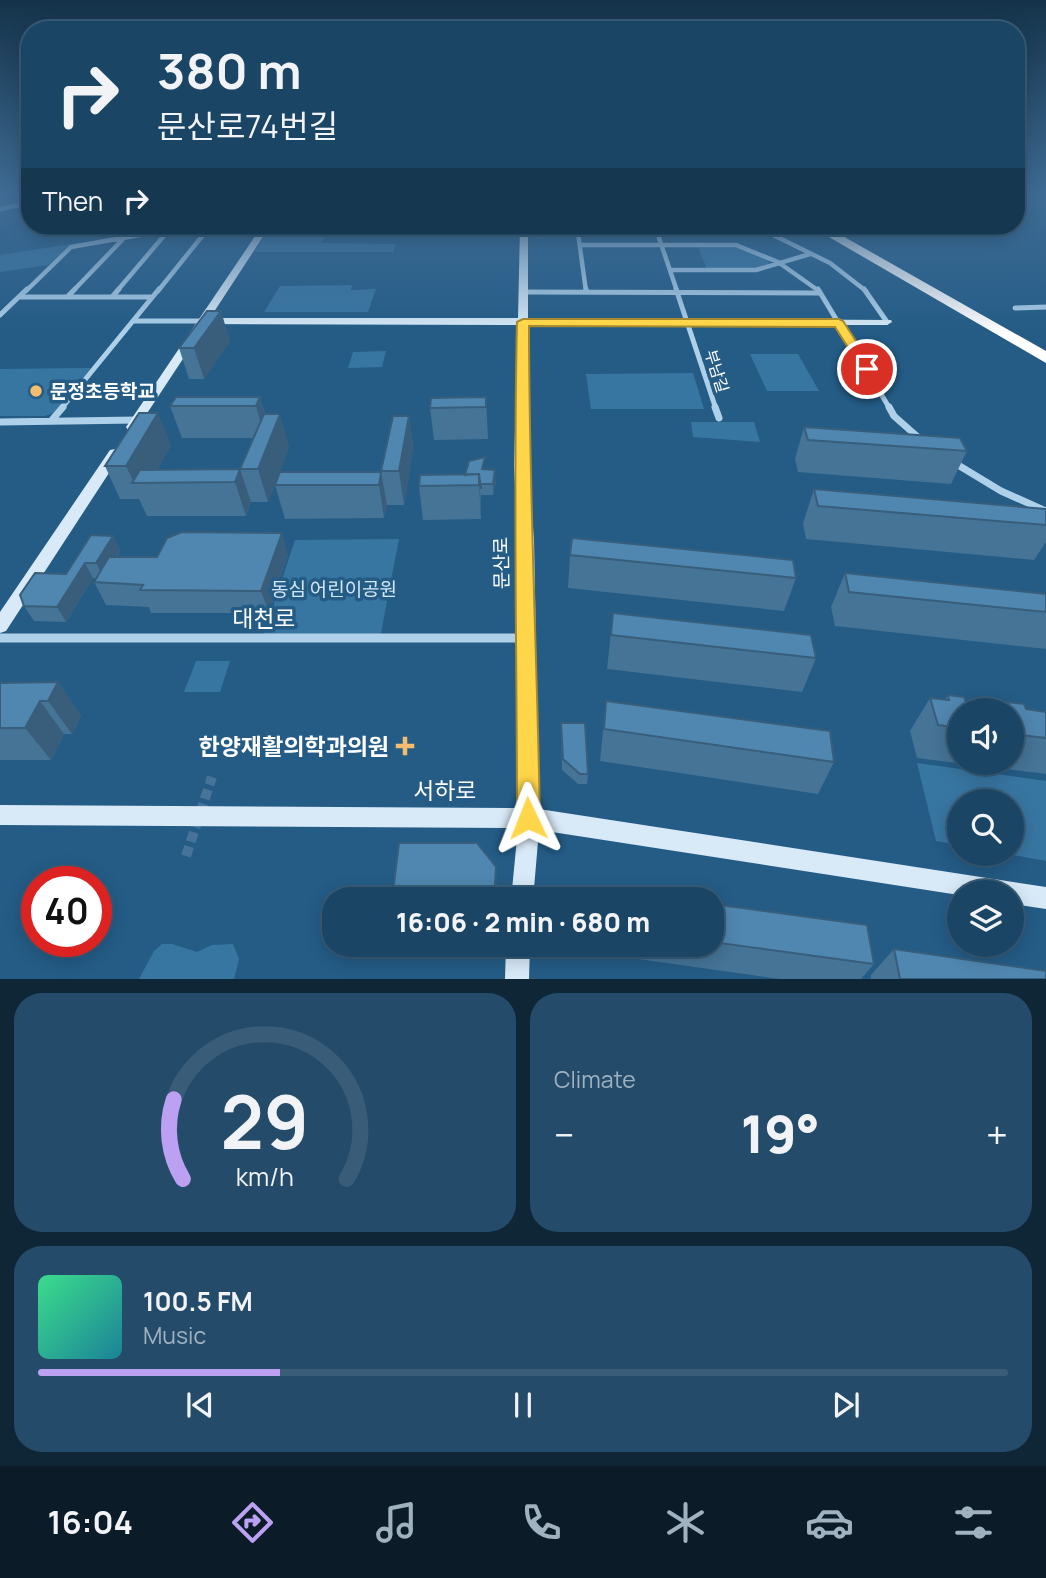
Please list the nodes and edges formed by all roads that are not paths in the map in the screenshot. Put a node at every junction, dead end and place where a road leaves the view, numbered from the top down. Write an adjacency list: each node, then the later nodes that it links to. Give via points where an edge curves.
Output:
1 (100, 242): 20 (street, via 71,247)
2 (120, 242): 21 (street)
3 (158, 242): 22 (street)
4 (197, 242): 23 (street)
5 (255, 242): 28 (street)
6 (524, 242): 16 (street, 문산로)
7 (579, 242): 12 (street)
8 (786, 242): 13 (street)
9 (843, 242): 34 (highway)
10 (863, 242): 33 (highway)
11 (661, 244): 12 (street); 14 (street, via 736,245); 15 (street, 부남길)
12 (580, 245): 17 (street)
13 (810, 254): 14 (street); 32 (street, via 866,287)
14 (777, 263): 15 (street, via 756,270); 19 (street, via 807,280)
15 (671, 270): 18 (street, 부남길)
16 (523, 292): 17 (street); 29 (street, 문산로)
17 (586, 292): 18 (street)
18 (678, 293): 19 (street); 30 (street, 부남길)
19 (819, 293): 31 (street)
20 (19, 297): 21 (street); 26 (street)
21 (67, 297): 22 (street)
22 (112, 297): 23 (street)
23 (152, 297): 27 (street)
24 (1046, 307): 25 (street)
25 (1015, 308)
26 (0, 315)
27 (135, 321): 28 (street); 37 (street)
28 (202, 321): 29 (street); 36 (street)
29 (523, 322): 30 (street); 44 (street, 문산로, via 521,466)
30 (689, 322): 31 (street); 35 (street, 부남길)
31 (839, 323): 32 (street); 39 (street, via 894,416)
32 (887, 323)
33 (1046, 344)
34 (1046, 358)
35 (719, 418)
36 (137, 420): 37 (street); 42 (street)
37 (52, 421): 38 (street)
38 (0, 422)
39 (930, 446)
40 (940, 453): 41 (street, via 1001,491)
41 (1046, 511)
42 (0, 626)
43 (0, 638): 44 (street, 대천로)
44 (527, 638): 46 (street, 문산로)
45 (0, 815): 46 (street, 서하로)
46 (528, 818): 47 (street, 서하로); 48 (street, 문산로)
47 (947, 883)
48 (523, 887)
49 (1024, 895): 50 (street, 서하로)
50 (1046, 898)
51 (518, 957): 52 (street)
52 (517, 979)

